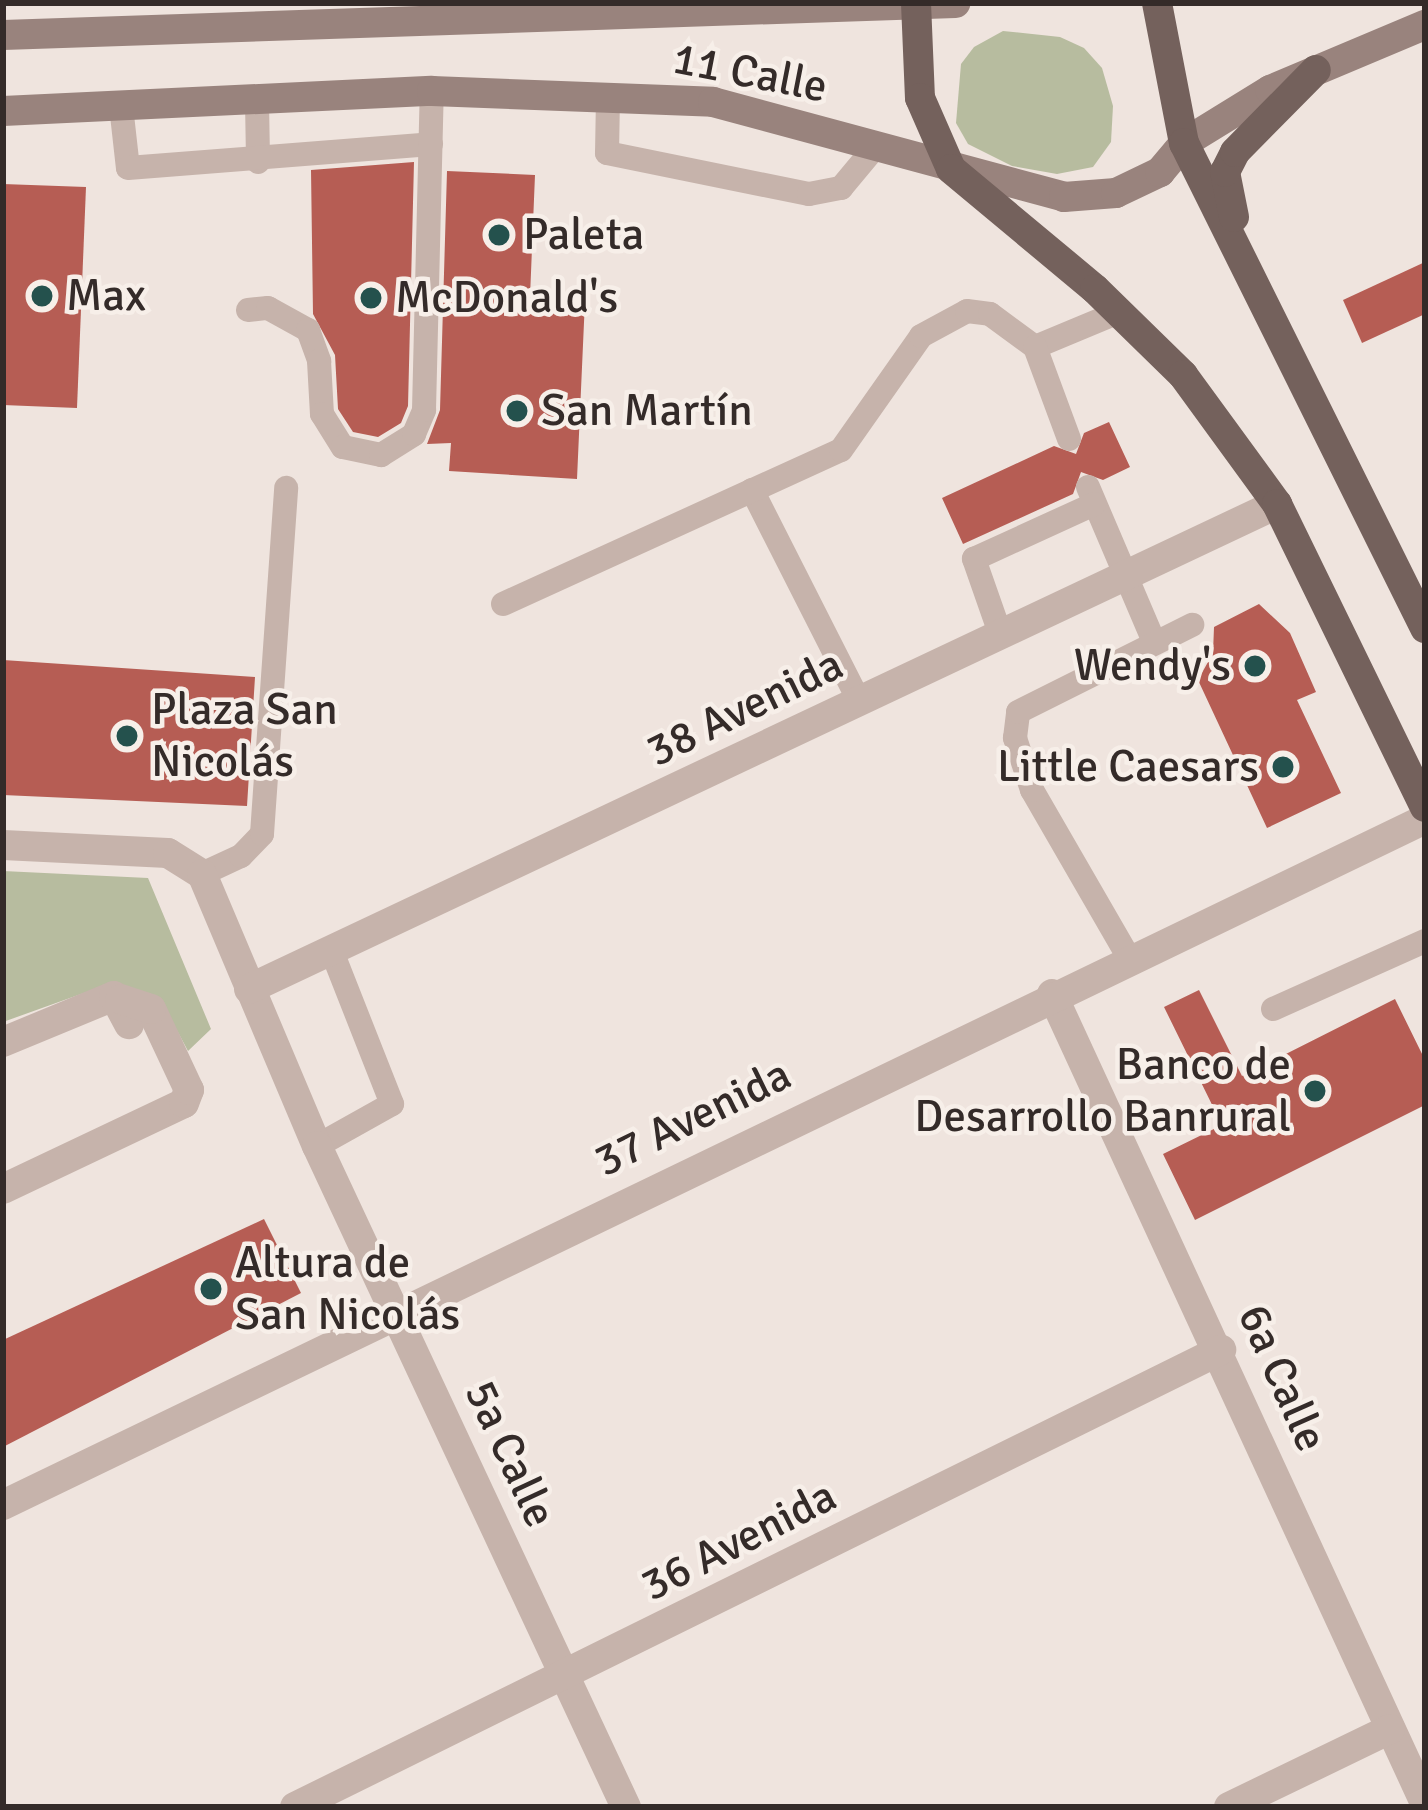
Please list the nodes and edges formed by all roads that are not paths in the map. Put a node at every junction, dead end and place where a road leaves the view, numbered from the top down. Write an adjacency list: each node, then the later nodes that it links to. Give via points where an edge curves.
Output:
1 (955, 3): 3 (main road, 11 Calle)
2 (1157, 3): 12 (main road)
3 (915, 5): 5 (main road, 11 Calle, via 360,17); 16 (main road, via 920,98)
4 (1425, 25): 6 (main road, 11 Calle)
5 (3, 35)
6 (1316, 70): 12 (main road, 11 Calle); 17 (main road, via 1225,172)
7 (432, 92): 8 (main road, 11 Calle); 9 (main road, 11 Calle); 13 (lane)
8 (608, 97): 14 (main road, 11 Calle, via 713,102); 14 (lane, via 607,152 819,195 841,188)
9 (257, 103): 10 (main road, 11 Calle); 15 (lane)
10 (121, 106): 11 (main road, 11 Calle); 15 (lane, via 128,168)
11 (3, 111)
12 (1184, 143): 16 (main road, 11 Calle, via 1160,172 1116,193 1064,197); 17 (main road)
13 (431, 144): 15 (lane); 18 (lane, via 424,410 405,443 381,455 344,447 322,414 308,330 268,308)
14 (876, 146): 16 (main road, 11 Calle)
15 (258, 162)
16 (951, 169): 19 (main road)
17 (1252, 281): 28 (main road)
18 (248, 310)
19 (1119, 312): 20 (lane); 24 (main road, via 1183,375)
20 (1035, 347): 21 (lane); 23 (lane, via 990,314 935,322 841,450)
21 (1070, 440)
22 (286, 488): 35 (lane, via 262,834 241,856)
23 (752, 490): 26 (lane); 31 (lane)
24 (1277, 504): 25 (street, 38 Avenida); 32 (main road)
25 (1124, 577): 29 (street, 38 Avenida); 29 (lane, via 1091,495 974,559); 30 (lane)
26 (503, 604)
27 (1192, 625): 30 (lane)
28 (1425, 628)
29 (1001, 636): 31 (street, 38 Avenida)
30 (1154, 642): 38 (lane, via 1018,712 1015,738 1032,790)
31 (860, 703): 37 (street, 38 Avenida)
32 (1425, 807)
33 (1425, 819): 38 (street, 37 Avenida)
34 (3, 845): 35 (street, via 168,854)
35 (202, 874): 39 (street, 5a Calle)
36 (1425, 941): 41 (lane)
37 (333, 955): 39 (street, 38 Avenida); 43 (lane, via 392,1104)
38 (1129, 958): 40 (street, 37 Avenida)
39 (249, 989): 43 (street, 5a Calle)
40 (1052, 994): 45 (street, 37 Avenida); 46 (street, 6a Calle)
41 (1273, 1009)
42 (3, 1042): 44 (street, via 151,1009 189,1090 184,1103)
43 (317, 1146): 45 (street, 5a Calle)
44 (3, 1189)
45 (394, 1313): 47 (street, 37 Avenida); 48 (street, 5a Calle)
46 (1221, 1350): 48 (street, 36 Avenida); 49 (street, 6a Calle)
47 (3, 1504)
48 (565, 1678): 51 (street, 36 Avenida); 52 (street, 5a Calle)
49 (1390, 1730): 50 (street, 6a Calle); 53 (street)
50 (1425, 1802)
51 (296, 1807)
52 (626, 1807)
53 (1229, 1807)

